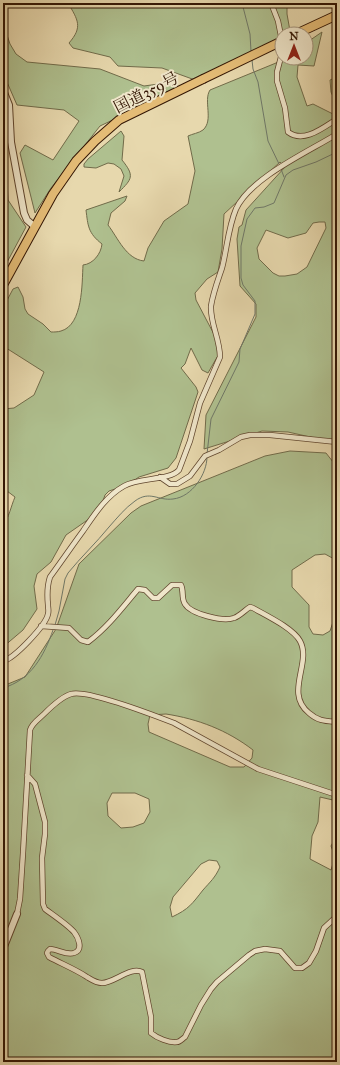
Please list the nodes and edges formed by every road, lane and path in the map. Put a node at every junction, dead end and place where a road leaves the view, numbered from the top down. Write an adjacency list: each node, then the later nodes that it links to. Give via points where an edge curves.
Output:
1 (271, 3): 3 (street)
2 (337, 14): 4 (highway)
3 (279, 26)
4 (312, 26)
5 (274, 45): 10 (highway, 国道359号, bridge, via 119,120 76,162)
6 (279, 66): 8 (street, via 277,81 285,108 288,132 294,136 312,134)
7 (3, 90): 10 (street, via 9,105 11,142 24,214)
8 (337, 119)
9 (337, 134): 13 (street, via 261,180 236,209 211,306 220,357 200,403 182,465 176,473)
10 (34, 226): 11 (highway, 国道359号)
11 (3, 285)
12 (337, 442): 13 (street, via 270,435 241,436 220,450 205,456 190,476 177,484 170,484)
13 (160, 477): 14 (street, via 125,485 101,507 50,577 47,585 48,613)
14 (41, 626): 15 (street); 16 (street, via 69,628 81,640 88,642 100,633 138,589 145,590 153,598 158,598 172,585 181,585 186,606 204,614 230,619 236,618 250,607 271,618 300,640 302,659 298,698 302,706 317,719)
15 (3, 662)
16 (337, 722)
17 (27, 775): 18 (street, via 31,726 66,696 75,693 118,703 174,723 258,770); 19 (street, via 23,860); 20 (street, via 35,784 45,822 42,858 43,904 73,931 79,944 77,952 73,954 50,949 47,953 49,957 76,969 98,983 109,982 140,970 154,1036 169,1042 177,1042 185,1037 211,989 255,951 280,951 296,968 306,966 316,951 324,928)
18 (337, 795)
19 (17, 914): 21 (street)
20 (337, 916)
21 (3, 950)

